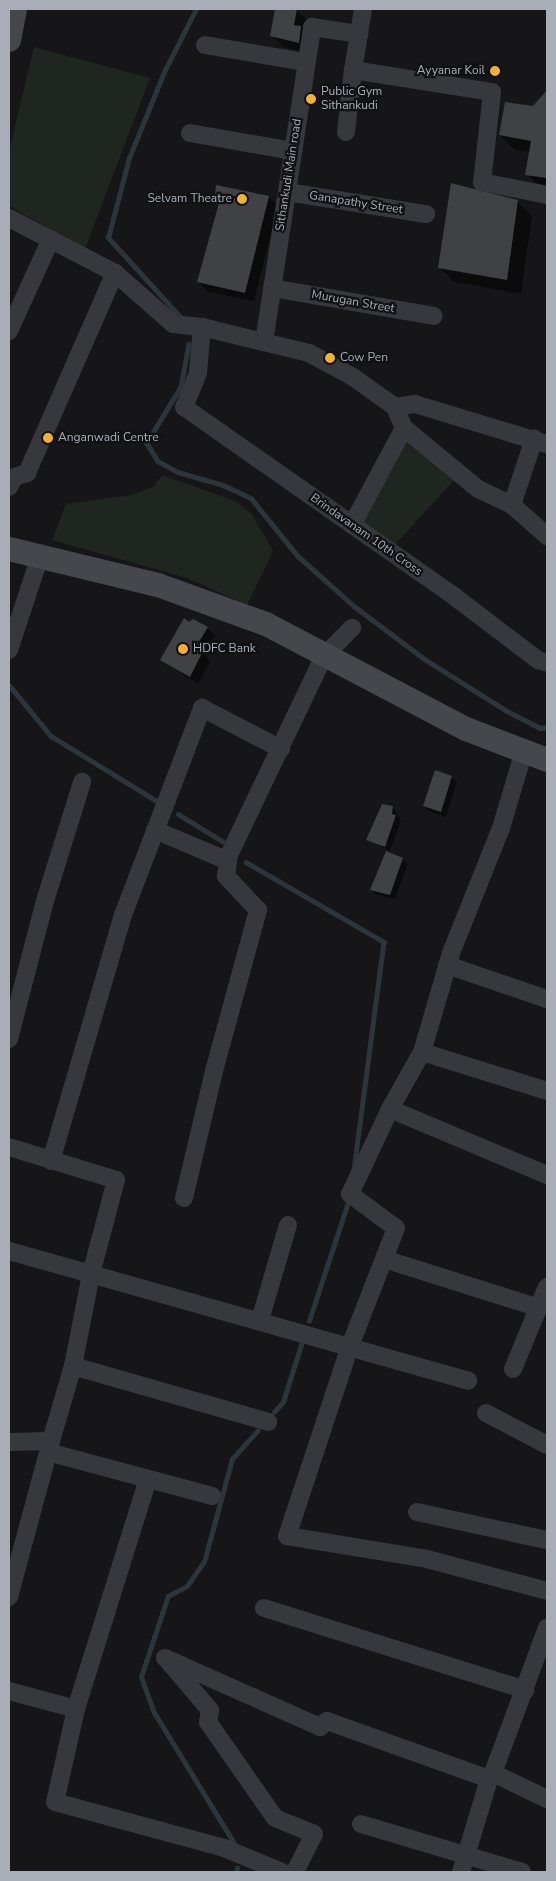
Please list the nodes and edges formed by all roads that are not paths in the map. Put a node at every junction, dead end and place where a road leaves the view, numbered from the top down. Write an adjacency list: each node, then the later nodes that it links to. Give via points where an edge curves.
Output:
1 (15, 9): 4 (street)
2 (363, 9): 3 (street)
3 (359, 34): 6 (street, Sithankudi Main road, via 312,27); 7 (street)
4 (9, 40)
5 (205, 45): 6 (street)
6 (306, 62): 10 (street, Sithankudi Main road)
7 (353, 70): 8 (street); 12 (street, via 492,92 482,182)
8 (346, 132)
9 (190, 133): 10 (street)
10 (293, 151): 11 (street, Sithankudi Main road)
11 (287, 192): 13 (street, Ganapathy Street); 17 (street, Sithankudi Main road)
12 (547, 195)
13 (426, 214)
14 (9, 218): 15 (street)
15 (51, 239): 16 (street); 20 (street)
16 (115, 274): 19 (street, via 173,324); 25 (street, via 27,473 14,476)
17 (272, 288): 18 (street, Murugan Street); 21 (street, Sithankudi Main road)
18 (434, 316)
19 (202, 327): 21 (street); 27 (street, Brindavanam 10th Cross, via 198,373 184,407)
20 (9, 331)
21 (264, 342): 22 (street, via 309,353 353,377)
22 (395, 407): 23 (street); 24 (street, via 415,404)
23 (404, 428): 26 (street, via 478,489); 27 (street)
24 (541, 442): 26 (street)
25 (9, 487)
26 (512, 505): 28 (street)
27 (352, 525): 34 (street, Brindavanam 10th Cross, via 538,660)
28 (547, 536)
29 (9, 549): 30 (street)
30 (40, 556): 32 (street); 33 (street, via 158,585 266,624)
31 (352, 628): 33 (street)
32 (9, 646)
33 (324, 656): 35 (street); 36 (street, via 466,728)
34 (547, 663)
35 (280, 749): 39 (street, via 202,708); 40 (street)
36 (524, 751): 37 (street); 41 (street, via 501,828)
37 (547, 760)
38 (82, 782): 43 (street, via 45,901)
39 (155, 830): 40 (street); 48 (street, via 123,915)
40 (228, 860): 50 (street, via 226,876 258,910 214,1071)
41 (447, 965): 42 (street); 44 (street)
42 (547, 999)
43 (9, 1039)
44 (422, 1052): 45 (street); 46 (street)
45 (547, 1091)
46 (390, 1109): 49 (street); 53 (street, via 350,1194 396,1228)
47 (9, 1147): 48 (street)
48 (51, 1161): 54 (street, via 116,1180)
49 (547, 1175)
50 (184, 1198)
51 (288, 1225): 57 (street)
52 (9, 1251): 54 (street)
53 (384, 1259): 56 (street); 58 (street)
54 (91, 1274): 57 (street); 59 (street)
55 (547, 1287): 56 (street)
56 (539, 1308): 60 (street)
57 (260, 1320): 58 (street)
58 (350, 1346): 61 (street); 72 (street, via 287,1536 427,1559)
59 (73, 1366): 63 (street); 66 (street)
60 (512, 1369)
61 (468, 1381)
62 (486, 1414): 65 (street)
63 (268, 1422)
64 (9, 1442): 66 (street)
65 (547, 1445)
66 (49, 1446): 67 (street); 71 (street)
67 (148, 1479): 68 (street); 78 (street)
68 (212, 1496)
69 (417, 1512): 70 (street)
70 (547, 1540)
71 (16, 1544): 73 (street)
72 (547, 1591)
73 (9, 1597)
74 (264, 1608): 77 (street)
75 (547, 1628): 77 (street)
76 (9, 1690): 78 (street)
77 (525, 1690): 79 (street)
78 (76, 1709): 83 (street, via 56,1802 224,1848)
79 (491, 1776): 80 (street); 82 (street); 84 (street, via 327,1721 320,1727 165,1658 210,1710 208,1722 275,1818 314,1834)
80 (547, 1799)
81 (361, 1824): 82 (street)
82 (467, 1854): 85 (street); 86 (street)
83 (282, 1872)
84 (294, 1872)
85 (461, 1872)
86 (522, 1872)

